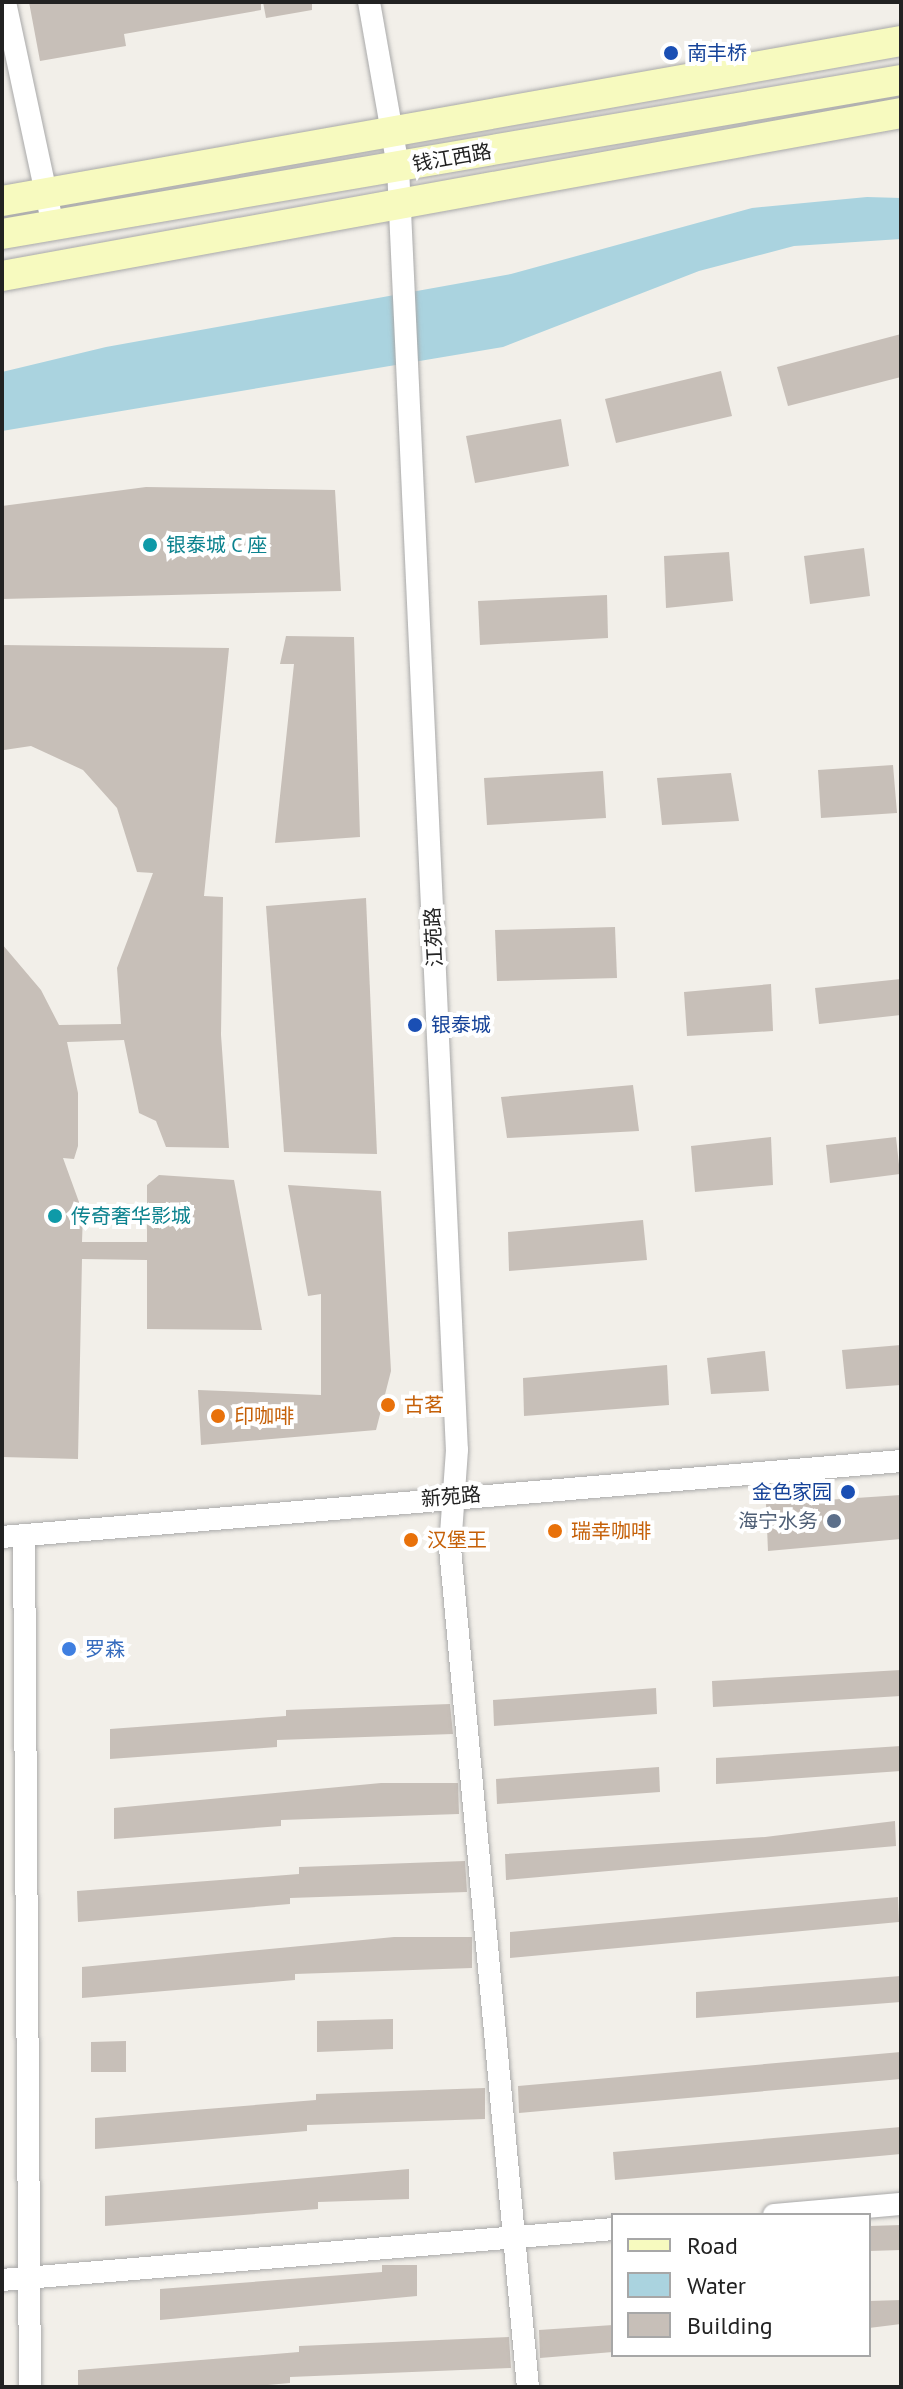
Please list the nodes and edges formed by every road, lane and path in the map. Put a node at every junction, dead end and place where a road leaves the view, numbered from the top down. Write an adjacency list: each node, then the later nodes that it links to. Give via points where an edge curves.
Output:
1 (5, 2): 10 (street)
2 (369, 2): 8 (street, 江苑路)
3 (901, 41): 8 (main road)
4 (901, 80): 5 (main road, 钱江西路)
5 (751, 106): 7 (main road); 9 (main road, 钱江西路)
6 (901, 113): 7 (main road)
7 (830, 126): 12 (main road)
8 (391, 130): 9 (street, 江苑路); 10 (main road)
9 (398, 167): 12 (street, 江苑路); 13 (main road, 钱江西路)
10 (45, 191): 11 (main road); 13 (street)
11 (6, 200): 13 (main road, via 35,207)
12 (400, 204): 15 (main road); 17 (street, 江苑路)
13 (53, 226): 14 (main road, 钱江西路)
14 (2, 234)
15 (2, 276)
16 (901, 1461): 17 (street, 新苑路)
17 (458, 1496): 18 (street, 新苑路); 22 (street, 江苑路, via 450,1548)
18 (13, 1536): 23 (street)
19 (901, 2204): 20 (street)
20 (797, 2213)
21 (611, 2229): 22 (street)
22 (514, 2237): 23 (street); 26 (street, 江苑路)
23 (32, 2278): 24 (street); 25 (street)
24 (2, 2280)
25 (30, 2387)
26 (528, 2387)

